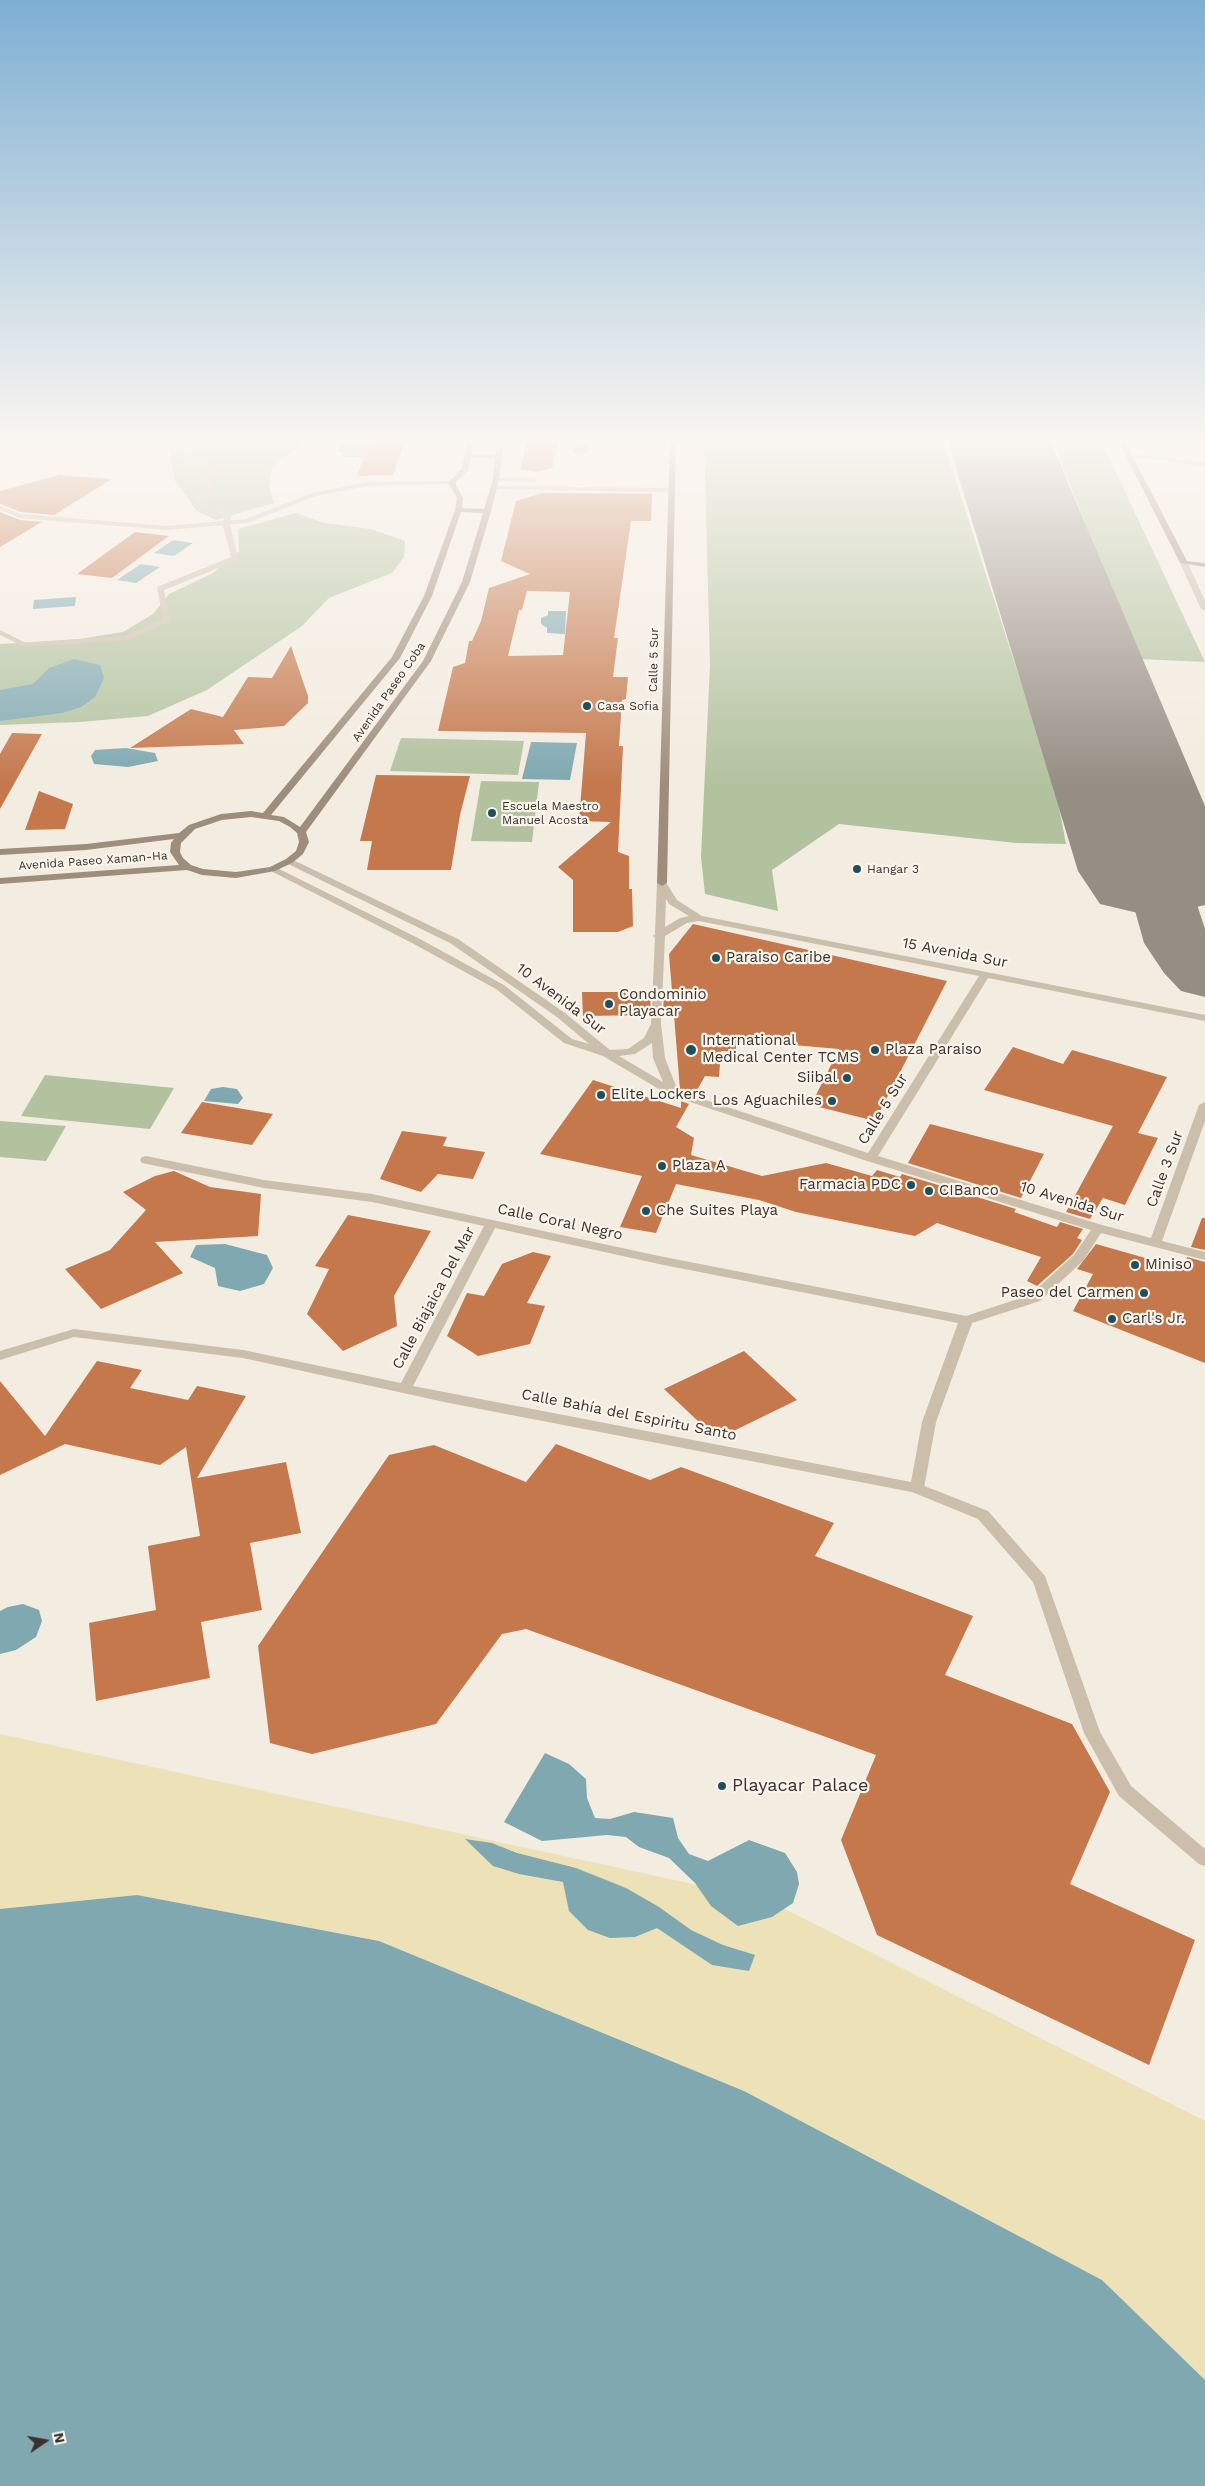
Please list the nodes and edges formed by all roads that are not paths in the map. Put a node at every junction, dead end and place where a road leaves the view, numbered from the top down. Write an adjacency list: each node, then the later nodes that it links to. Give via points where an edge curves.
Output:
1 (234, 554): 9 (street, via 235,558 160,589 167,620 125,638 25,645)
2 (443, 554): 10 (main road, Avenida Paseo Coba, via 428,596 396,658)
3 (475, 554): 11 (main road, Avenida Paseo Coba, via 466,582 427,661)
4 (670, 554): 18 (main road, Calle 5 Sur)
5 (1182, 554): 6 (main road)
6 (1184, 563): 7 (main road); 8 (street)
7 (1205, 564)
8 (1205, 609)
9 (0, 632)
10 (266, 815): 11 (main road, via 281,819); 12 (main road, via 221,817 205,821)
11 (301, 832): 14 (main road, via 304,842 300,852)
12 (182, 835): 13 (main road, Avenida Paseo Xaman-Ha, via 86,847); 15 (main road, via 176,843 175,852)
13 (0, 852)
14 (289, 861): 16 (main road, Avenida Paseo Xaman-Ha); 24 (street, 10 Avenida Sur, via 454,941 561,1015)
15 (188, 867): 16 (main road, Avenida Paseo Xaman-Ha, via 218,875); 17 (main road, Avenida Paseo Xaman-Ha)
16 (272, 869): 24 (street, 10 Avenida Sur, via 500,987 568,1041)
17 (0, 881)
18 (662, 883): 19 (street, 15 Avenida Sur, via 673,902); 20 (street)
19 (699, 918): 20 (street, 15 Avenida Sur, via 684,920); 21 (street, 15 Avenida Sur)
20 (658, 936): 23 (street)
21 (985, 975): 22 (street, 15 Avenida Sur); 27 (street, Calle 5 Sur)
22 (1205, 1018)
23 (656, 1024): 24 (street, via 649,1040 631,1052); 25 (street, via 660,1058)
24 (607, 1054): 25 (street, 10 Avenida Sur)
25 (673, 1093): 27 (street, 10 Avenida Sur)
26 (1205, 1105): 31 (street, Calle 3 Sur)
27 (871, 1158): 30 (street, 10 Avenida Sur)
28 (146, 1160): 29 (street, Calle Coral Negro, via 264,1184 372,1198)
29 (491, 1224): 33 (street, Calle Coral Negro); 35 (street, Calle Biajaica Del Mar)
30 (1098, 1228): 31 (street, 10 Avenida Sur); 33 (street, via 1079,1258 1035,1298)
31 (1155, 1243): 32 (street, 10 Avenida Sur)
32 (1205, 1256)
33 (966, 1320): 36 (street, via 929,1422)
34 (0, 1356): 35 (street, Calle Bahía del Espiritu Santo, via 74,1333 243,1354)
35 (405, 1388): 36 (street, Calle Bahía del Espiritu Santo)
36 (917, 1488): 37 (street, Calle Bahía del Espiritu Santo, via 982,1514 1040,1580 1092,1733 1125,1791)
37 (1205, 1859)

